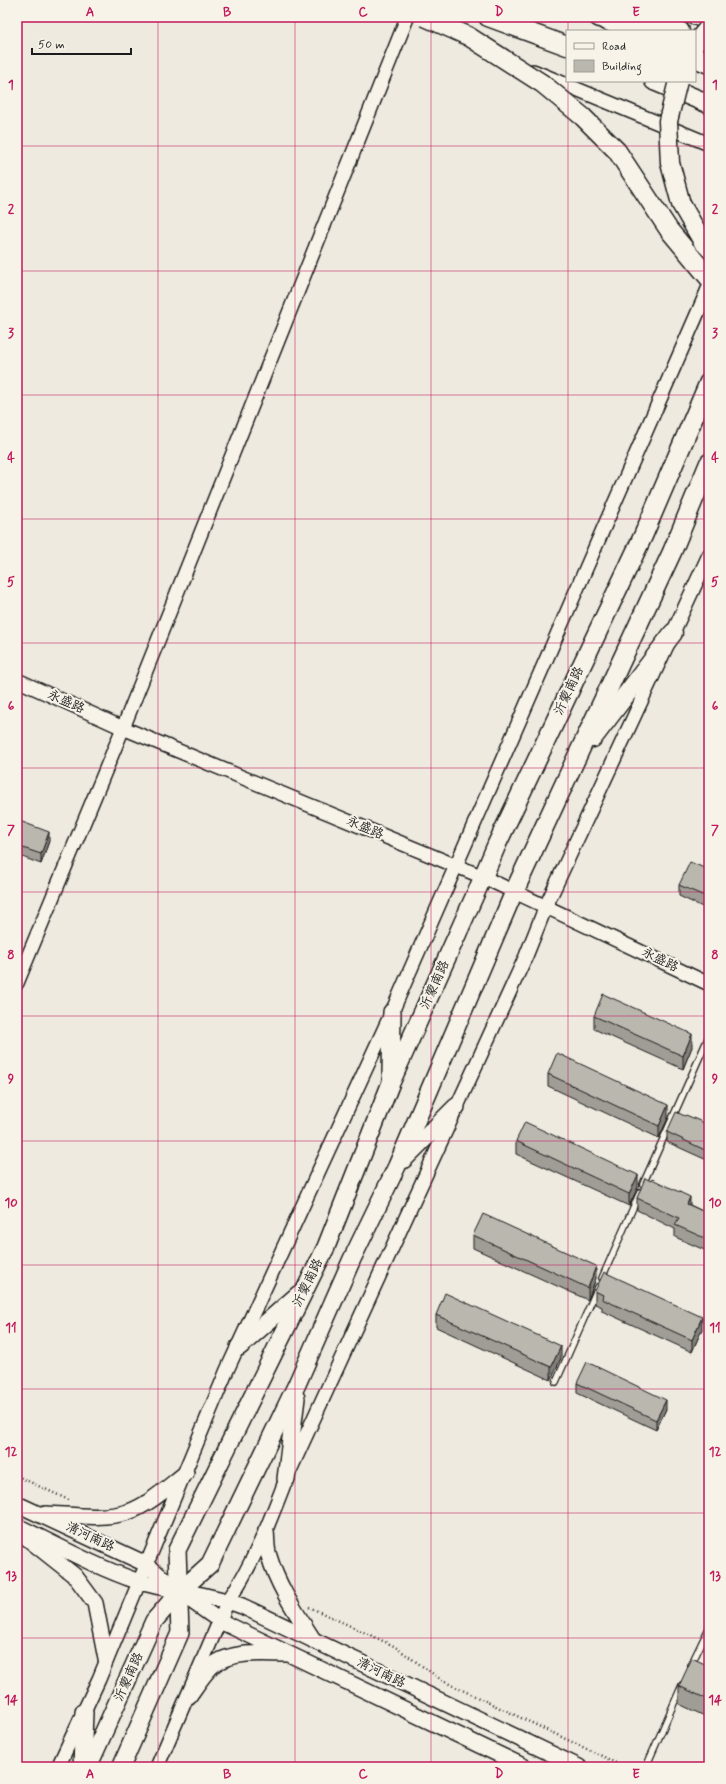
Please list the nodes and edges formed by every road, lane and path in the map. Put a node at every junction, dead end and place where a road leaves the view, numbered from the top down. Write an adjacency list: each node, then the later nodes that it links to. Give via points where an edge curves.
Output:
1 (425, 17): 30 (highway, bridge, via 468,36 543,84 583,117 617,151 669,230)
2 (488, 17): 17 (highway)
3 (501, 17): 18 (highway)
4 (512, 17): 14 (main road)
5 (598, 17): 11 (highway)
6 (625, 17): 9 (main road)
7 (693, 17): 10 (street)
8 (406, 18): 28 (street); 37 (street)
9 (656, 24): 12 (highway)
10 (709, 25): 16 (highway, bridge)
11 (629, 30)
12 (677, 30)
13 (696, 37): 15 (highway)
14 (566, 39)
15 (709, 43)
16 (696, 44)
17 (566, 46)
18 (566, 46)
19 (696, 46): 20 (main road)
20 (709, 53)
21 (696, 58): 22 (highway)
22 (709, 64)
23 (656, 82): 27 (highway)
24 (675, 82): 26 (main road)
25 (678, 82): 29 (highway, bridge, via 668,121 670,163 681,204)
26 (709, 96)
27 (709, 104)
28 (709, 144)
29 (709, 248)
30 (709, 278)
31 (709, 287): 39 (street)
32 (709, 382): 40 (highway, 沂蒙南路, via 643,536 496,844)
33 (709, 463): 38 (highway, 沂蒙南路, via 672,552)
34 (709, 555): 35 (street)
35 (673, 633): 38 (highway); 42 (street)
36 (17, 680): 37 (street, 永盛路)
37 (123, 728): 39 (street, 永盛路); 43 (street)
38 (572, 766): 41 (highway, 沂蒙南路)
39 (455, 865): 40 (street, 永盛路); 45 (street)
40 (483, 878): 41 (street, 永盛路); 47 (main road, 沂蒙南路)
41 (514, 892): 42 (street, 永盛路); 49 (main road, 沂蒙南路)
42 (546, 906): 44 (street, 永盛路); 48 (street, via 526,956)
43 (17, 983)
44 (709, 984)
45 (392, 1012): 47 (main road); 51 (street)
46 (709, 1036): 52 (lane)
47 (390, 1085): 50 (main road, 沂蒙南路, via 326,1247)
48 (456, 1107): 49 (main road); 56 (street)
49 (397, 1166): 53 (main road, 沂蒙南路, via 352,1259)
50 (305, 1288): 51 (main road); 65 (main road, 沂蒙南路, via 177,1550)
51 (239, 1347): 54 (street)
52 (556, 1382)
53 (297, 1384): 56 (main road); 65 (main road, 沂蒙南路, via 210,1564)
54 (186, 1473): 59 (main road, via 152,1499 128,1512 102,1516); 63 (street)
55 (17, 1476): 57 (path)
56 (286, 1479): 62 (street)
57 (74, 1503)
58 (17, 1504): 59 (main road, 清河南路)
59 (38, 1513): 63 (main road, 清河南路)
60 (17, 1526): 64 (main road, 清河南路, via 116,1573)
61 (17, 1530): 72 (main road, via 75,1576 95,1603)
62 (266, 1531): 66 (street, via 243,1580); 70 (main road, via 268,1554 275,1574 286,1597)
63 (146, 1564): 64 (street); 65 (main road, 清河南路)
64 (139, 1581): 65 (main road, 清河南路); 72 (street)
65 (179, 1592): 66 (main road, 清河南路); 68 (main road, 清河南路); 81 (main road, 沂蒙南路, via 154,1621); 82 (main road, 沂蒙南路, via 180,1633)
66 (228, 1601): 68 (street); 70 (main road, 清河南路)
67 (308, 1606): 86 (path, via 394,1646 443,1682)
68 (220, 1621): 71 (main road, 清河南路); 77 (street)
69 (709, 1628): 73 (lane)
70 (314, 1641): 85 (main road, 清河南路)
71 (290, 1654): 77 (main road, via 254,1653 227,1659 213,1666); 84 (main road, 清河南路)
72 (106, 1659): 78 (street)
73 (691, 1665): 74 (lane); 75 (lane)
74 (697, 1668)
75 (688, 1672)
76 (685, 1679): 87 (lane)
77 (189, 1696): 83 (street)
78 (84, 1712): 79 (street); 80 (main road)
79 (58, 1767)
80 (82, 1767)
81 (88, 1767)
82 (122, 1767)
83 (157, 1767)
84 (525, 1767)
85 (579, 1767)
86 (625, 1767)
87 (646, 1767)

